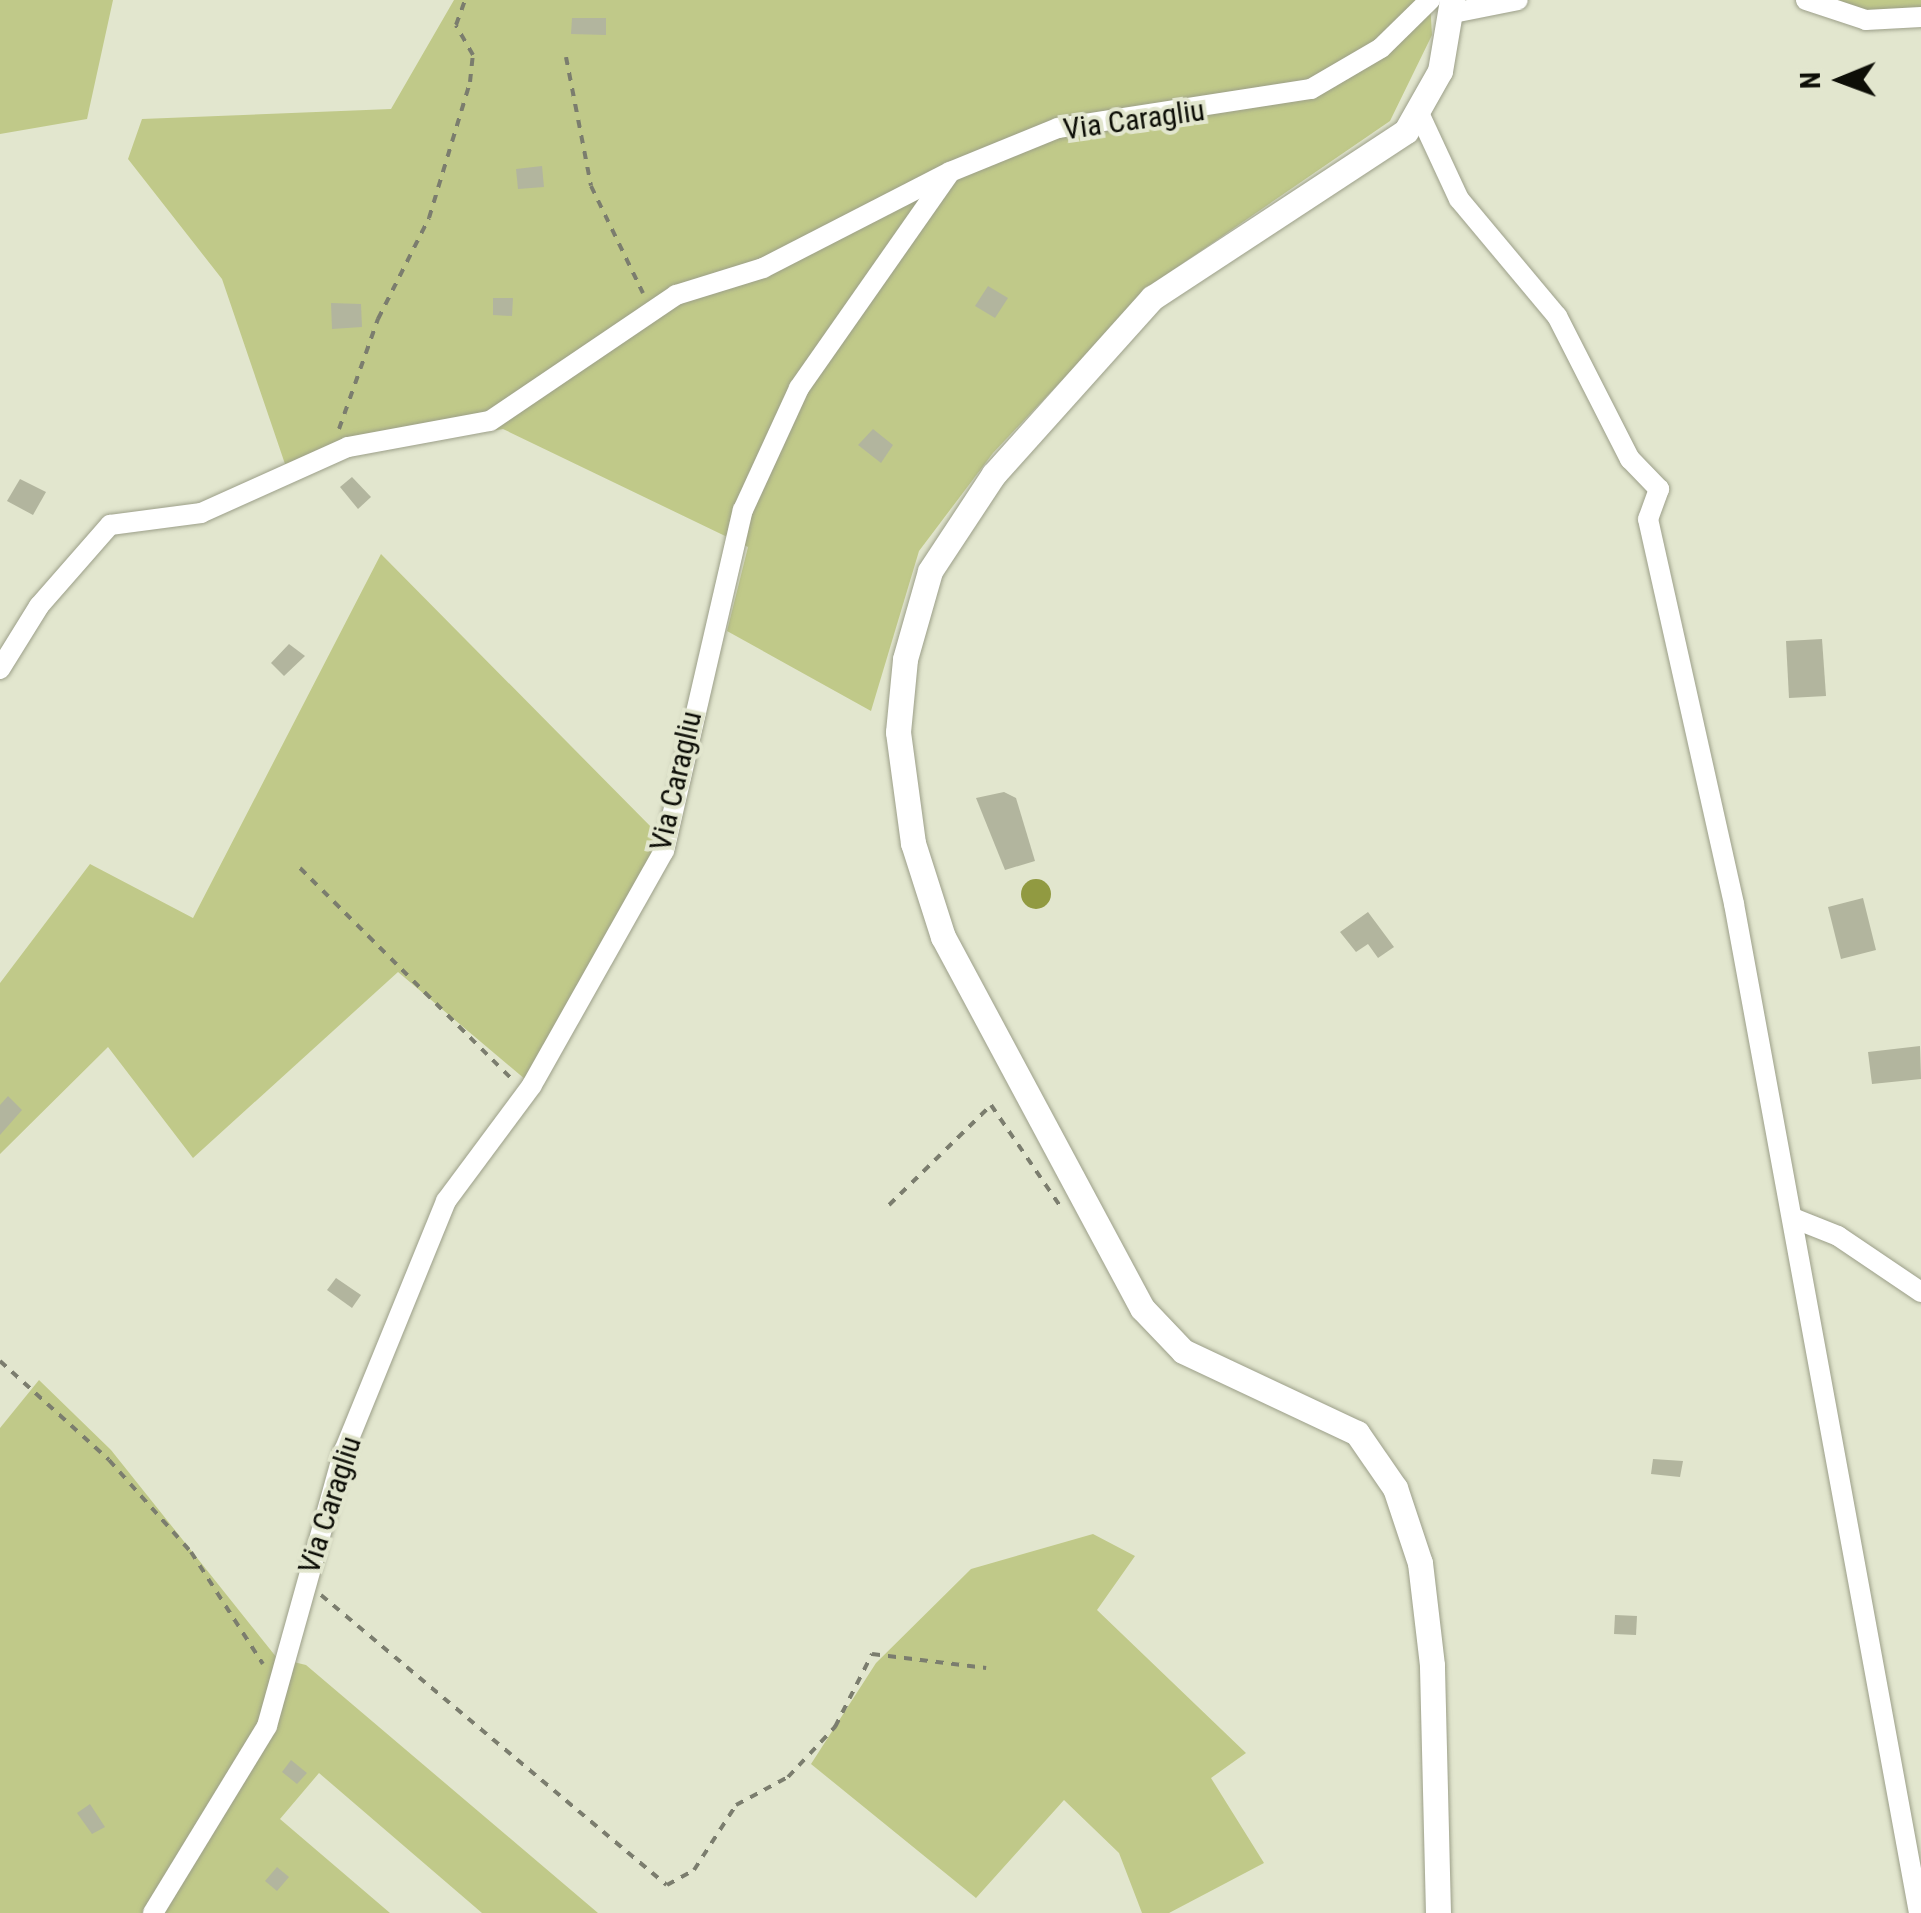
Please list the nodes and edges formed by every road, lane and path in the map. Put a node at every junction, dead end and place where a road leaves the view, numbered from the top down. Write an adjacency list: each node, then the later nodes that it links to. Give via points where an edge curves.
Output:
1 (465, 0): 11 (path, via 456,25 473,55 470,82 429,218 338,426)
2 (1430, 0): 9 (street, Via Caragliu, via 1381,48 1311,90 1058,128)
3 (1518, 0): 5 (street)
4 (1806, 0): 6 (street, via 1866,20)
5 (1453, 6): 8 (main road)
6 (1921, 17)
7 (566, 56): 10 (path, via 591,186)
8 (1420, 113): 16 (main road, via 1386,151 1152,298 956,524 915,614 898,732 913,843 943,937); 17 (street, via 1459,198 1557,316 1630,459 1658,489 1648,519)
9 (950, 172): 10 (street, via 763,268); 14 (street, Via Caragliu, via 799,388 743,510 664,851)
10 (652, 311): 11 (street, via 490,421)
11 (348, 447): 12 (street, via 201,513 110,525 39,606)
12 (0, 670)
13 (300, 868): 14 (path, via 498,1072)
14 (532, 1085): 20 (street, Via Caragliu, via 446,1201 344,1450)
15 (889, 1205): 16 (path, via 991,1105 1062,1208 1075,1219)
16 (1089, 1214): 24 (main road, via 1160,1330 1234,1379 1357,1433 1395,1488 1420,1563 1432,1666)
17 (1793, 1218): 18 (street, via 1838,1236); 25 (street)
18 (1921, 1292)
19 (0, 1360): 22 (path, via 109,1460 191,1552)
20 (306, 1576): 21 (path, via 668,1885 694,1870 736,1805 788,1777 835,1727 872,1654); 22 (street, Via Caragliu)
21 (986, 1668)
22 (280, 1688): 23 (street, Via Caragliu, via 240,1780)
23 (153, 1913)
24 (1438, 1913)
25 (1920, 1913)

